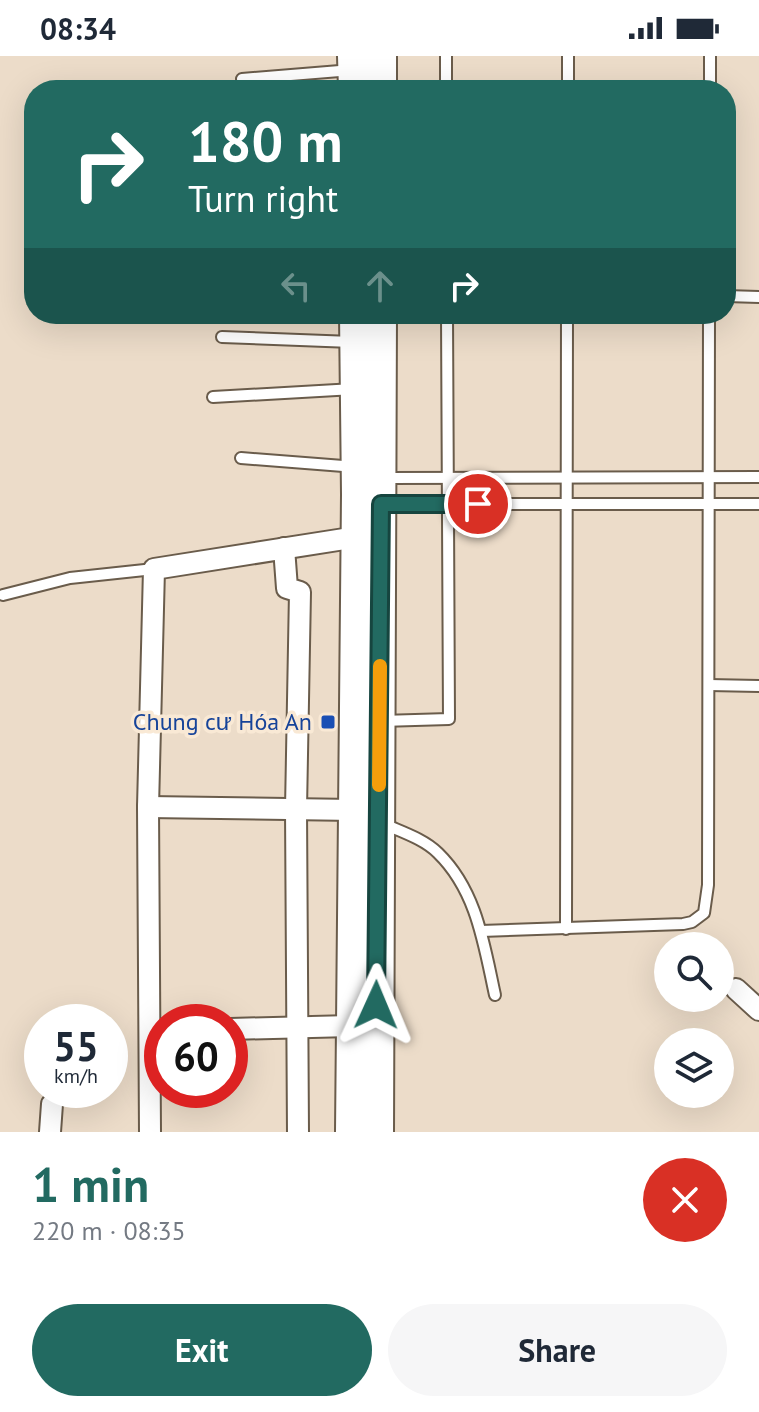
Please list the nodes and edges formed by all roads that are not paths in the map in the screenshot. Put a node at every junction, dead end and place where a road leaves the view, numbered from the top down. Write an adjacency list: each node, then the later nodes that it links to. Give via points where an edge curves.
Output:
1 (446, 56): 6 (lane)
2 (568, 56): 7 (lane)
3 (710, 56): 8 (lane)
4 (361, 68): 5 (lane)
5 (242, 79)
6 (446, 80)
7 (568, 80)
8 (710, 80)
9 (736, 296): 10 (lane)
10 (759, 297)
11 (380, 324): 24 (main road)
12 (447, 324): 23 (lane)
13 (567, 324): 20 (lane)
14 (709, 324): 21 (lane)
15 (356, 328): 16 (lane); 17 (main road)
16 (222, 337)
17 (356, 389): 18 (lane); 24 (main road)
18 (213, 397)
19 (241, 458): 24 (lane)
20 (567, 477): 21 (lane); 23 (lane); 28 (lane)
21 (709, 477): 22 (lane); 26 (lane)
22 (759, 477)
23 (448, 478): 24 (lane); 25 (lane)
24 (373, 483): 25 (lane); 29 (main road); 35 (main road)
25 (448, 504): 28 (lane); 35 (lane, via 449,719)
26 (709, 504): 27 (lane); 28 (lane); 33 (lane)
27 (759, 504)
28 (567, 505): 39 (lane)
29 (357, 537): 30 (street); 38 (main road)
30 (284, 548): 31 (street); 37 (street, via 287,588 300,592)
31 (154, 569): 32 (lane, via 70,578); 36 (street)
32 (3, 595)
33 (709, 685): 34 (lane); 39 (lane, via 704,913 683,924)
34 (759, 686)
35 (379, 721): 38 (main road)
36 (148, 807): 37 (street); 43 (street)
37 (296, 809): 38 (street); 46 (street)
38 (366, 816): 40 (lane, via 439,853 463,887); 45 (main road); 54 (main road)
39 (566, 929): 40 (lane)
40 (481, 931): 42 (lane)
41 (736, 989): 44 (street)
42 (495, 995)
43 (155, 1004)
44 (759, 1010)
45 (351, 1026): 46 (street); 53 (main road)
46 (296, 1027): 47 (street); 52 (street)
47 (248, 1028)
48 (52, 1108): 50 (street)
49 (151, 1108): 51 (street)
50 (50, 1132)
51 (150, 1132)
52 (298, 1132)
53 (352, 1132)
54 (377, 1132)

